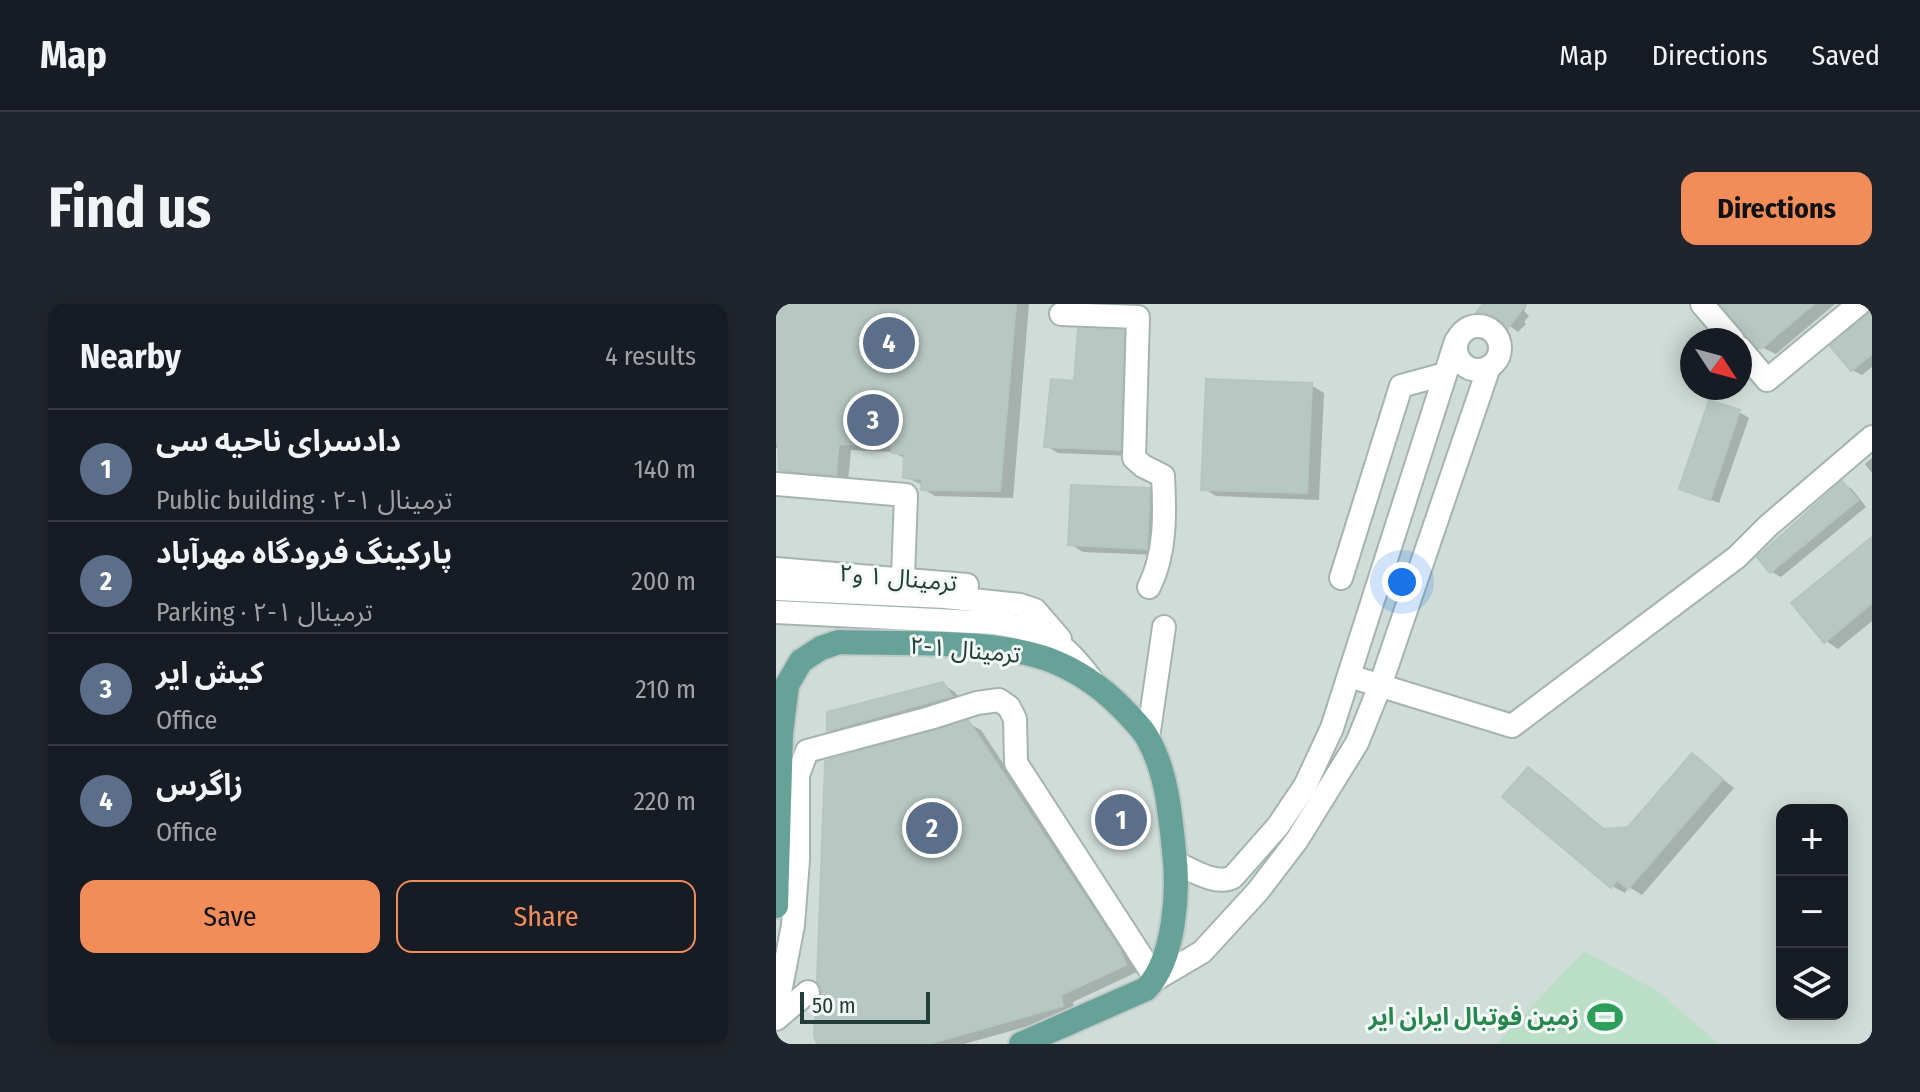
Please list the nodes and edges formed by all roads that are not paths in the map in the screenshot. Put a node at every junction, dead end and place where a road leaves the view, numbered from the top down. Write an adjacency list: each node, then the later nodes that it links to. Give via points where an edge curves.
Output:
1 (1702, 304): 4 (street)
2 (1859, 304): 6 (street, via 1767,380)
3 (1061, 314): 14 (street, via 1138,317 1134,458 1163,476 1165,511 1158,571)
4 (1723, 328)
5 (1456, 341): 7 (street, via 1464,365); 7 (street, via 1476,325 1492,330 1501,345); 8 (street)
6 (1752, 362)
7 (1489, 367): 21 (street)
8 (1445, 374): 13 (street, via 1401,386); 20 (street)
9 (1872, 437): 21 (street, via 1737,557 1512,726)
10 (776, 484): 12 (street, via 906,495)
11 (776, 569): 12 (street, ترمینال ۱ و۲)
12 (903, 577): 16 (street, ترمینال ۱ و۲, via 981,586)
13 (1341, 578)
14 (1149, 587)
15 (776, 589): 16 (street)
16 (1016, 605): 19 (street, ترمینال ۱ و۲, via 1035,610)
17 (776, 612): 19 (street, via 995,623 1031,628)
18 (1164, 627): 23 (street)
19 (1069, 649): 22 (street, ترمینال ۱ و۲)
20 (1349, 676): 21 (street); 24 (street, via 1305,786 1233,877 1217,880)
21 (1380, 686): 26 (street, via 1357,743 1258,891 1202,952)
22 (1098, 688): 23 (main road, ترمینال ۱-۲); 25 (main road, ترمینال ۱-۲, via 1050,660 1012,650 839,642 801,661 787,685 781,734)
23 (1148, 738): 24 (main road, ترمینال ۱-۲, via 1166,789)
24 (1176, 863): 26 (main road, ترمینال ۱-۲, via 1172,926)
25 (776, 906)
26 (1156, 979): 28 (street, via 1016,763 1015,719 999,700 807,751 798,775 793,925); 30 (main road, via 1146,989)
27 (808, 992): 29 (street)
28 (776, 1013)
29 (776, 1019)
30 (1021, 1044)

